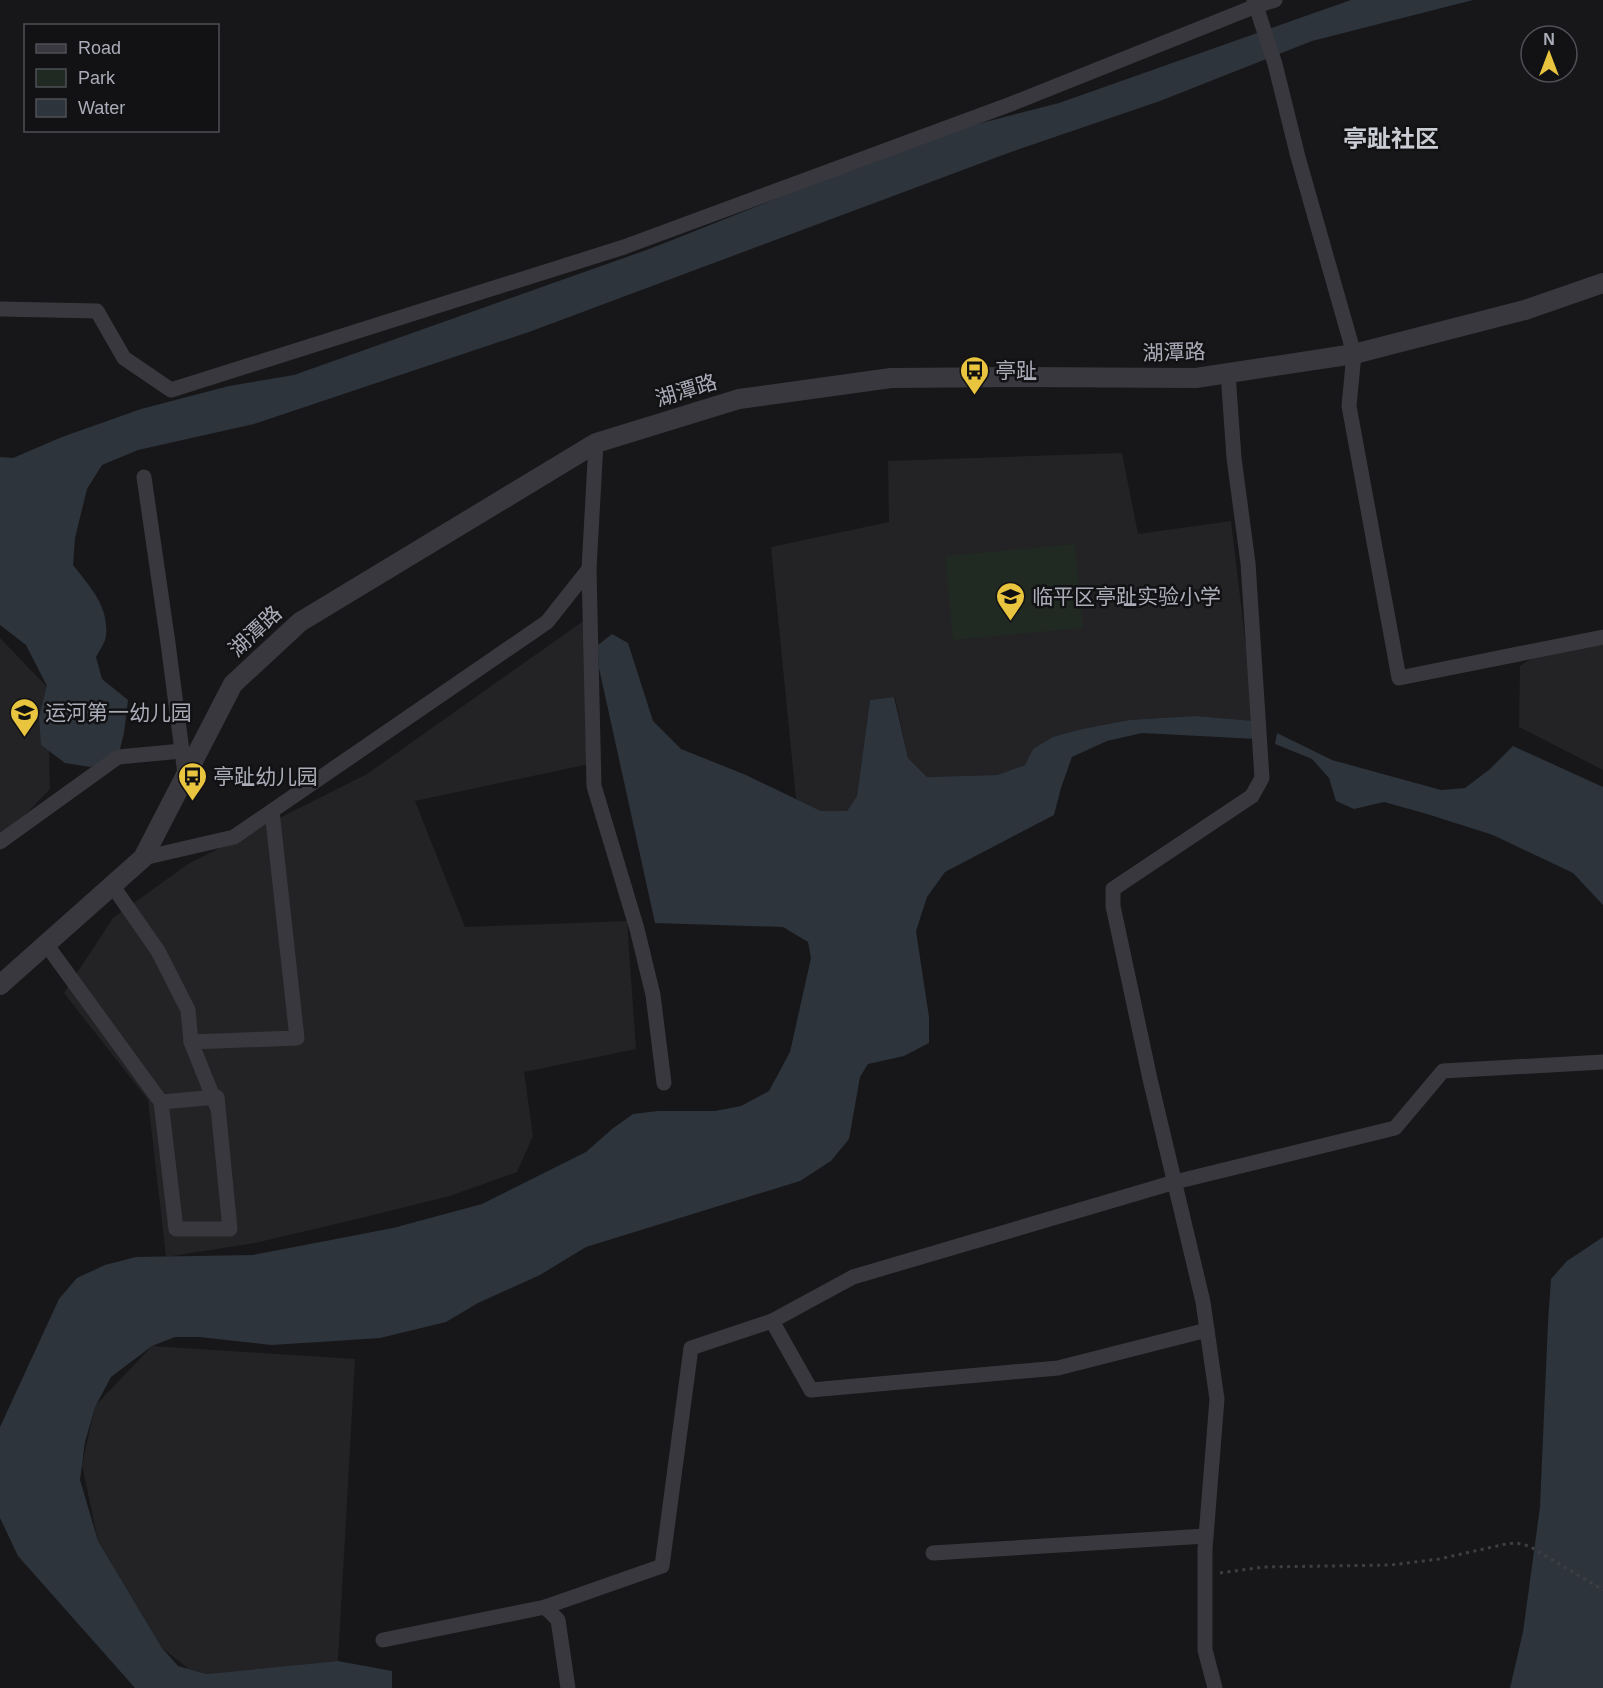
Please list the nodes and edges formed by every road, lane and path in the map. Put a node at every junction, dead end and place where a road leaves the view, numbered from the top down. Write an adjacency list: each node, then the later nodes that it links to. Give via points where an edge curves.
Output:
1 (1275, 0): 2 (street)
2 (1255, 3): 4 (street, via 1011,104 624,247 171,390 124,358 97,311); 5 (street)
3 (1603, 283): 5 (street, 湖潭路, via 1525,310)
4 (0, 309)
5 (1354, 354): 6 (street, 湖潭路); 10 (street, via 1349,406 1399,678)
6 (1228, 373): 7 (street, 湖潭路, via 1196,378 891,378 739,399); 24 (street, via 1248,562 1262,778 1252,795 1113,889 1113,906)
7 (596, 443): 9 (street); 12 (street, 湖潭路, via 300,622 232,684)
8 (144, 477): 11 (street)
9 (589, 568): 13 (street, via 547,622); 21 (street, via 594,786 653,995)
10 (1603, 637)
11 (182, 751): 12 (street); 14 (street, via 118,757)
12 (185, 774): 15 (street, 湖潭路)
13 (272, 811): 15 (street, via 234,837); 19 (street, via 297,1038)
14 (0, 842)
15 (143, 858): 16 (street, 湖潭路)
16 (112, 885): 17 (street, 湖潭路); 19 (street, via 158,951 188,1010)
17 (46, 944): 18 (street, 湖潭路); 22 (street)
18 (0, 985)
19 (190, 1042): 23 (street)
20 (1603, 1062): 24 (street, via 1443,1071 1395,1128)
21 (664, 1083)
22 (161, 1102): 23 (street); 23 (street, via 176,1229 230,1229)
23 (216, 1104)
24 (1175, 1182): 25 (street, via 853,1277); 26 (street)
25 (772, 1321): 26 (street, via 811,1390 1058,1368); 31 (street, via 691,1348 662,1566)
26 (1207, 1330): 27 (street, via 1217,1399)
27 (1206, 1536): 28 (street); 29 (street)
28 (933, 1553)
29 (1205, 1575): 30 (path, via 1264,1567 1391,1565 1516,1543 1529,1546); 34 (street, via 1205,1650)
30 (1603, 1590)
31 (545, 1607): 32 (street); 33 (street, via 558,1620)
32 (384, 1640)
33 (568, 1688)
34 (1215, 1688)

